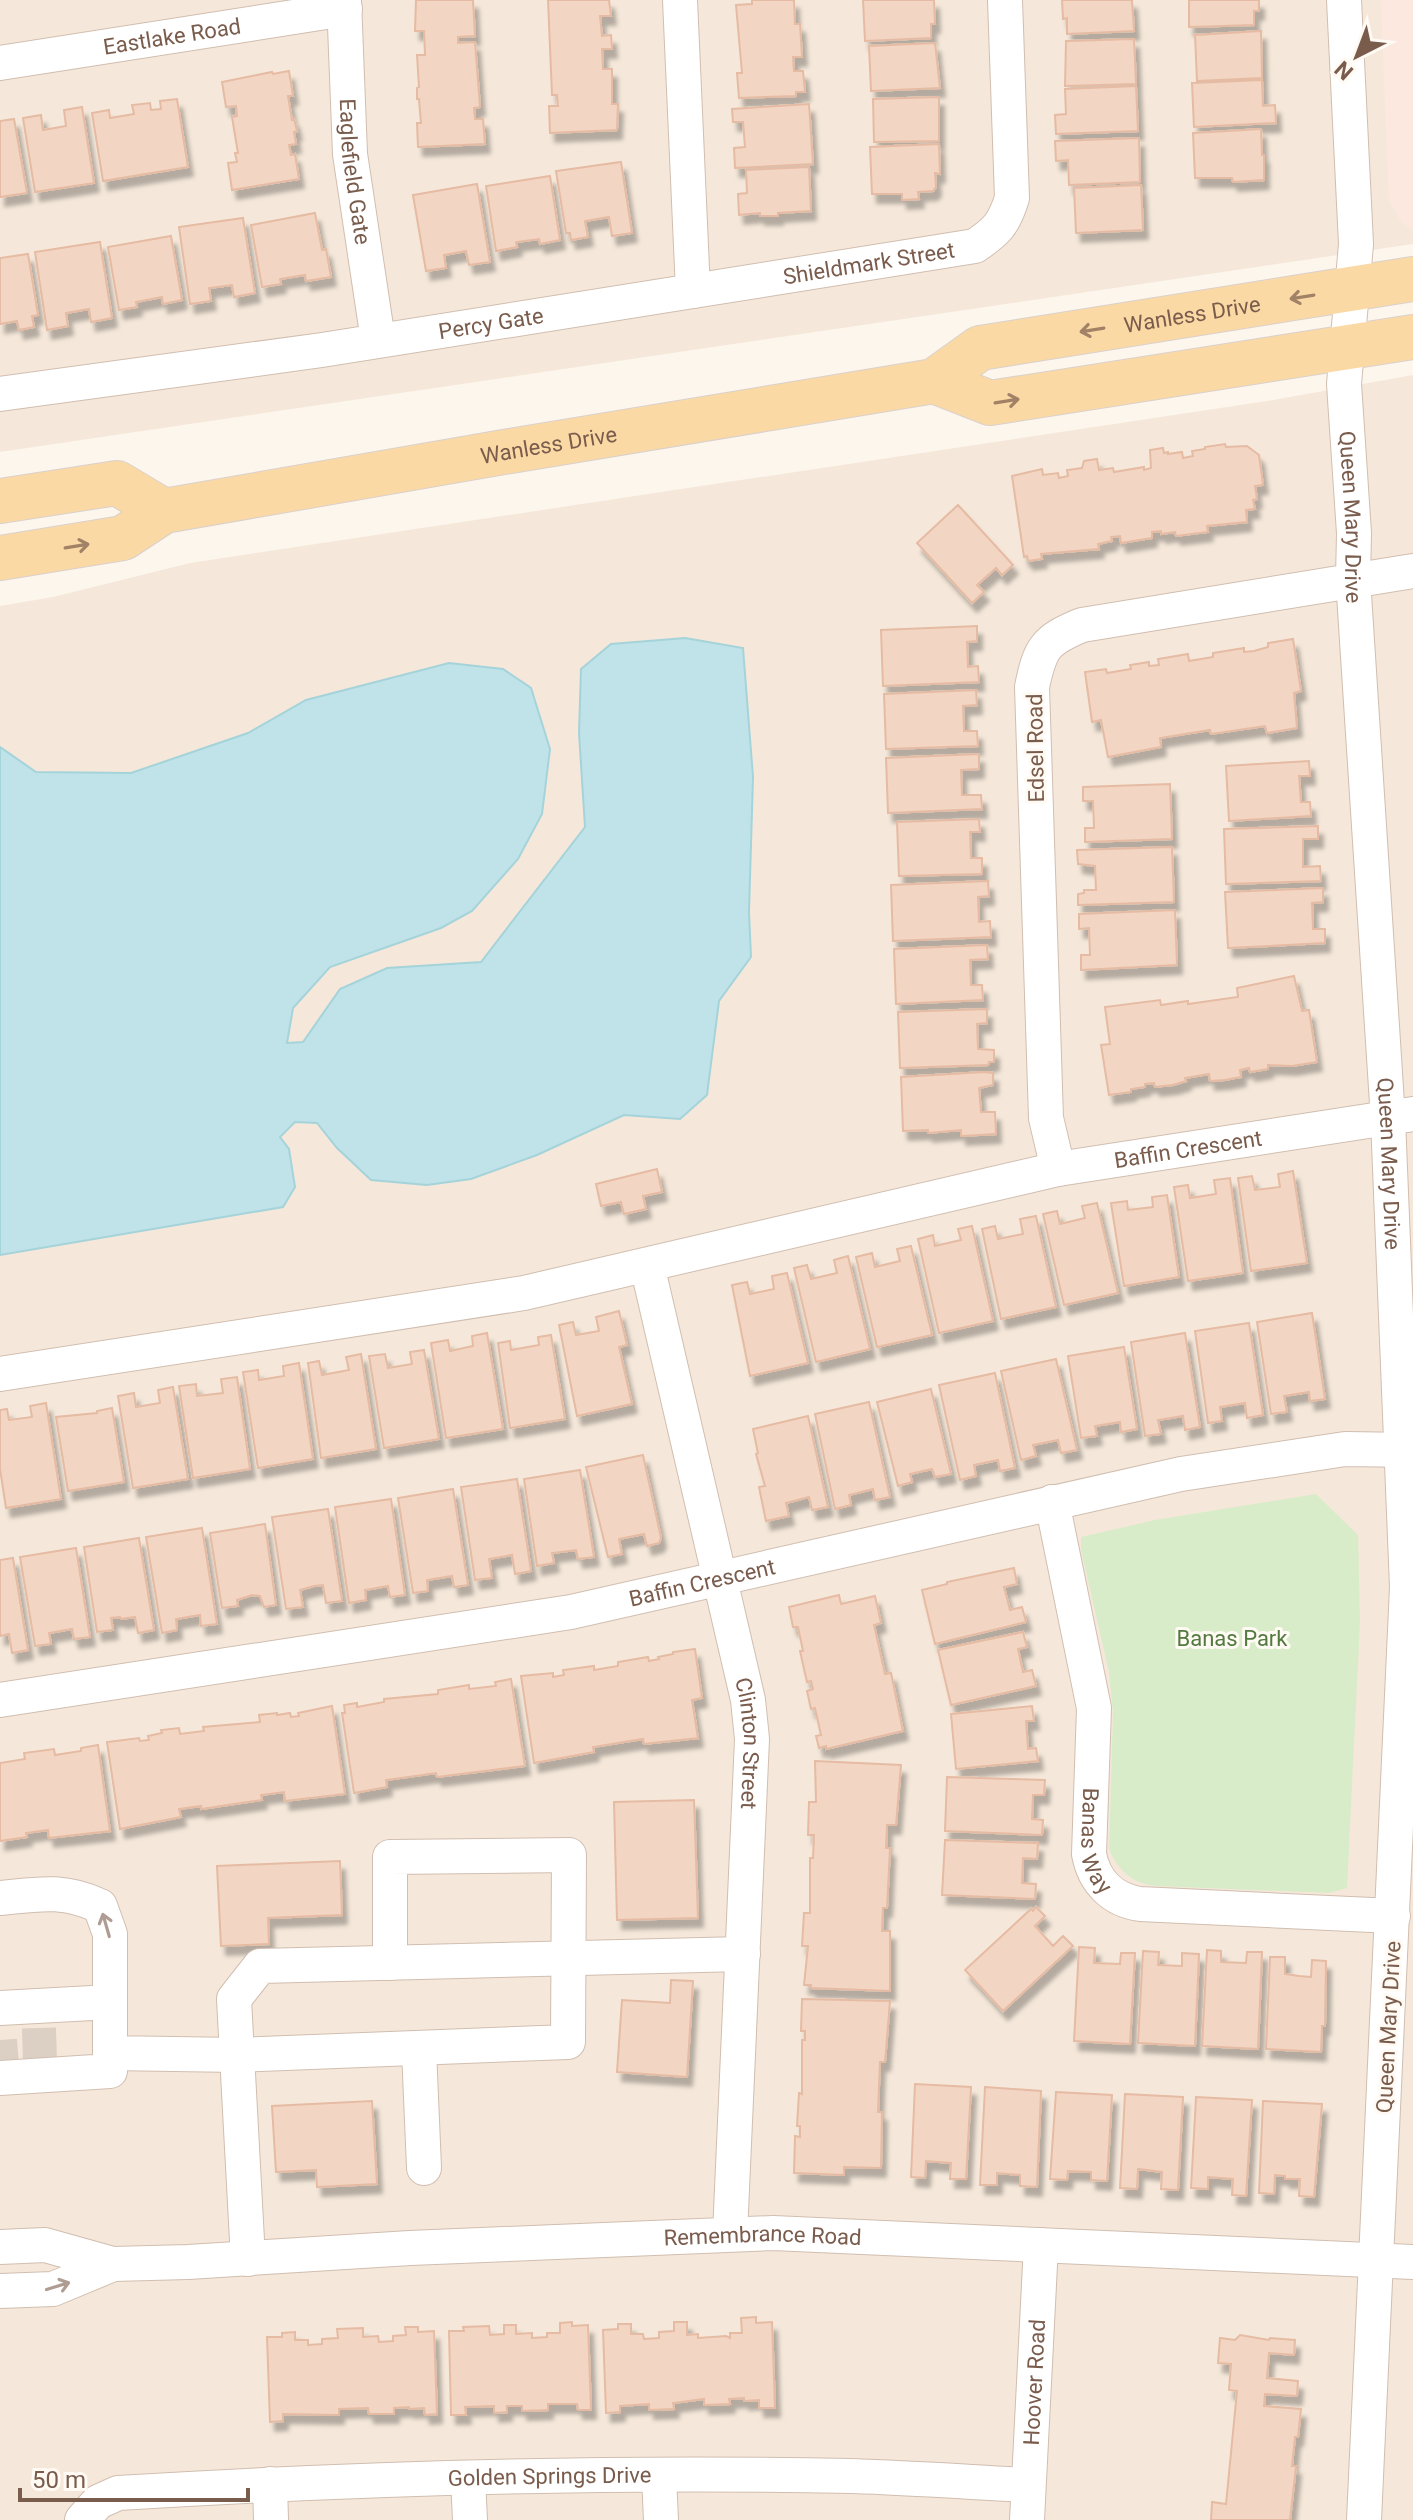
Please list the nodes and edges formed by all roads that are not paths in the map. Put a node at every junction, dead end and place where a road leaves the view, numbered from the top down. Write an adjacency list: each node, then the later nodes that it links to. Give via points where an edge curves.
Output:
1 (680, 0): 8 (street)
2 (1005, 0): 8 (street, Shieldmark Street, via 1012,198 1006,219 993,234 975,246)
3 (1344, 0): 7 (street, Queen Mary Drive, via 1356,244)
4 (344, 4): 5 (street, Eastlake Road); 10 (street, Eaglefield Gate, via 350,154)
5 (0, 63)
6 (1413, 279): 7 (main road, Wanless Drive)
7 (1352, 289): 11 (street, Queen Mary Drive); 12 (main road, Wanless Drive, one-way to 12, via 980,348)
8 (693, 291): 10 (street, Percy Gate)
9 (1413, 337): 11 (main road)
10 (378, 340): 13 (street, Percy Gate)
11 (1347, 348): 12 (main road, one-way to 11, via 990,403); 18 (street, Queen Mary Drive)
12 (934, 381): 15 (main road, Wanless Drive)
13 (0, 394)
14 (0, 501): 15 (main road, via 117,483)
15 (164, 511): 16 (main road, Wanless Drive, one-way to 15, via 123,538)
16 (0, 558)
17 (1413, 571): 18 (street, Edsel Road)
18 (1353, 579): 19 (street, Queen Mary Drive); 20 (street, Edsel Road, via 1082,625 1057,635 1038,659 1032,687 1046,1118)
19 (1400, 1117): 20 (street, Baffin Crescent); 23 (street, Queen Mary Drive)
20 (1058, 1169): 21 (street, Baffin Crescent)
21 (647, 1265): 22 (street, Baffin Crescent, via 524,1293); 25 (street, Clinton Street)
22 (0, 1374)
23 (1407, 1450): 24 (street, Baffin Crescent, via 1345,1449 1181,1474); 28 (street, Queen Mary Drive, via 1407,1587)
24 (1052, 1502): 25 (street, Baffin Crescent); 28 (street, Banas Way, via 1094,1708 1089,1854 1107,1890 1140,1904)
25 (719, 1579): 26 (street, Baffin Crescent, via 571,1612); 29 (street, Clinton Street, via 752,1739)
26 (0, 1700)
27 (0, 1898): 32 (street, one-way to 27, via 110,1934 100,1906 60,1892)
28 (1393, 1916): 45 (street, Queen Mary Drive)
29 (743, 1954): 30 (street); 41 (street, Clinton Street)
30 (569, 1957): 31 (street); 31 (street, via 569,1855 390,1857); 35 (street, via 568,2042)
31 (390, 1963): 37 (street, via 260,1966 234,1999)
32 (110, 2002): 33 (street); 36 (street)
33 (0, 2008): 34 (street)
34 (39, 2028)
35 (419, 2050): 37 (street); 40 (street)
36 (110, 2053): 37 (street); 39 (street, via 110,2071)
37 (237, 2055): 44 (street)
38 (40, 2064): 39 (street)
39 (1, 2075)
40 (424, 2168)
41 (730, 2234): 42 (street, Remembrance Road); 44 (street, Remembrance Road)
42 (1041, 2245): 45 (street, Remembrance Road); 52 (street, Hoover Road)
43 (0, 2247): 47 (street, Remembrance Road, via 45,2245)
44 (248, 2259): 47 (street, Remembrance Road)
45 (1377, 2260): 46 (street, Remembrance Road); 58 (street, Queen Mary Drive)
46 (1413, 2262)
47 (113, 2264): 48 (street, Remembrance Road, one-way to 47, via 53,2289)
48 (0, 2291)
49 (659, 2477): 50 (street, Golden Springs Drive); 52 (street, Golden Springs Drive, via 856,2476); 56 (street)
50 (468, 2478): 51 (street, Golden Springs Drive); 55 (street)
51 (270, 2484): 53 (street, Golden Springs Drive, via 118,2493 98,2502); 54 (street)
52 (1028, 2485): 57 (street, Hoover Road)
53 (82, 2520)
54 (271, 2520)
55 (470, 2520)
56 (661, 2520)
57 (1027, 2520)
58 (1364, 2520)

